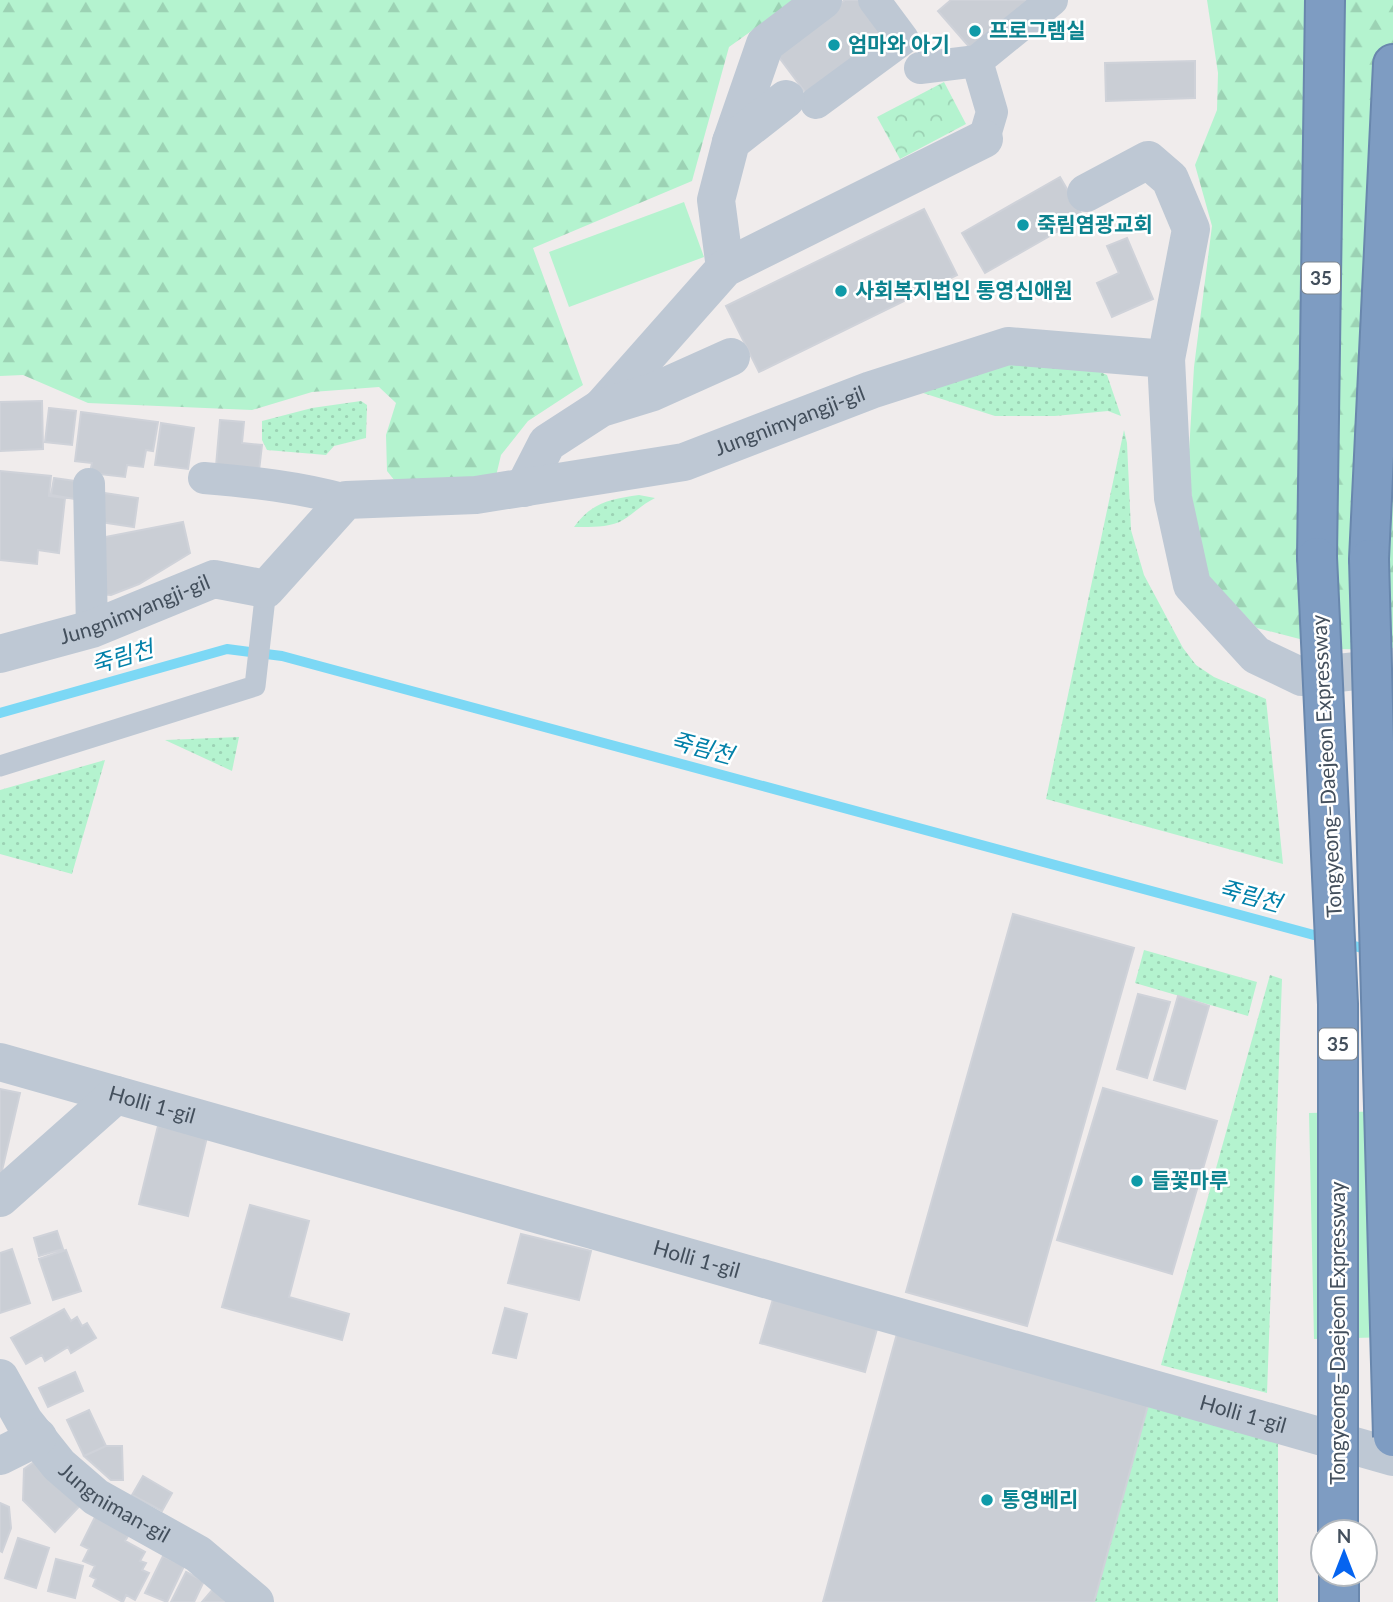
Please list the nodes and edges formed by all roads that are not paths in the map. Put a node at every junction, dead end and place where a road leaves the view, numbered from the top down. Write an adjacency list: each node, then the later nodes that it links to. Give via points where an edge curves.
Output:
1 (823, 0): 10 (street, via 765,44)
2 (874, 0): 8 (street, via 903,39)
3 (1052, 0): 5 (street)
4 (1325, 0): 33 (highway, Tongyeong–Daejeon Expressway / 35, bridge, via 1317,557 1338,1004)
5 (977, 61): 7 (street); 9 (street, via 992,113)
6 (1393, 64): 30 (highway, Tongyeong–Daejeon Expressway / 35, bridge, via 1369,559)
7 (920, 68)
8 (801, 101): 10 (street)
9 (984, 139): 12 (street)
10 (732, 142): 12 (street, via 716,200)
11 (1086, 193): 14 (street, via 1148,160 1170,179 1191,229)
12 (725, 268): 15 (street)
13 (730, 357): 15 (street, via 653,392)
14 (1166, 359): 18 (street, Jungnimyangji-gil, via 1008,346 871,390 684,462); 23 (street, via 1173,498 1192,585 1256,655 1302,677)
15 (601, 408): 18 (street, via 547,443)
16 (204, 478): 19 (street, via 309,490)
17 (89, 484): 21 (street)
18 (524, 488): 19 (street, Jungnimyangji-gil, via 477,495)
19 (346, 500): 20 (street)
20 (265, 600): 21 (street, Jungnimyangji-gil, via 214,579); 24 (lane, via 255,686)
21 (92, 629): 22 (street, Jungnimyangji-gil)
22 (0, 654)
23 (1393, 667)
24 (0, 766)
25 (0, 1062): 26 (street, Holli 1-gil)
26 (116, 1095): 27 (street); 32 (street, Holli 1-gil)
27 (0, 1198)
28 (0, 1378): 29 (street, Jungniman-gil)
29 (38, 1437): 31 (street); 34 (street, Jungniman-gil, via 59,1465 96,1497 198,1554)
30 (1393, 1437)
31 (0, 1456)
32 (1393, 1457)
33 (1338, 1518)
34 (255, 1602)

